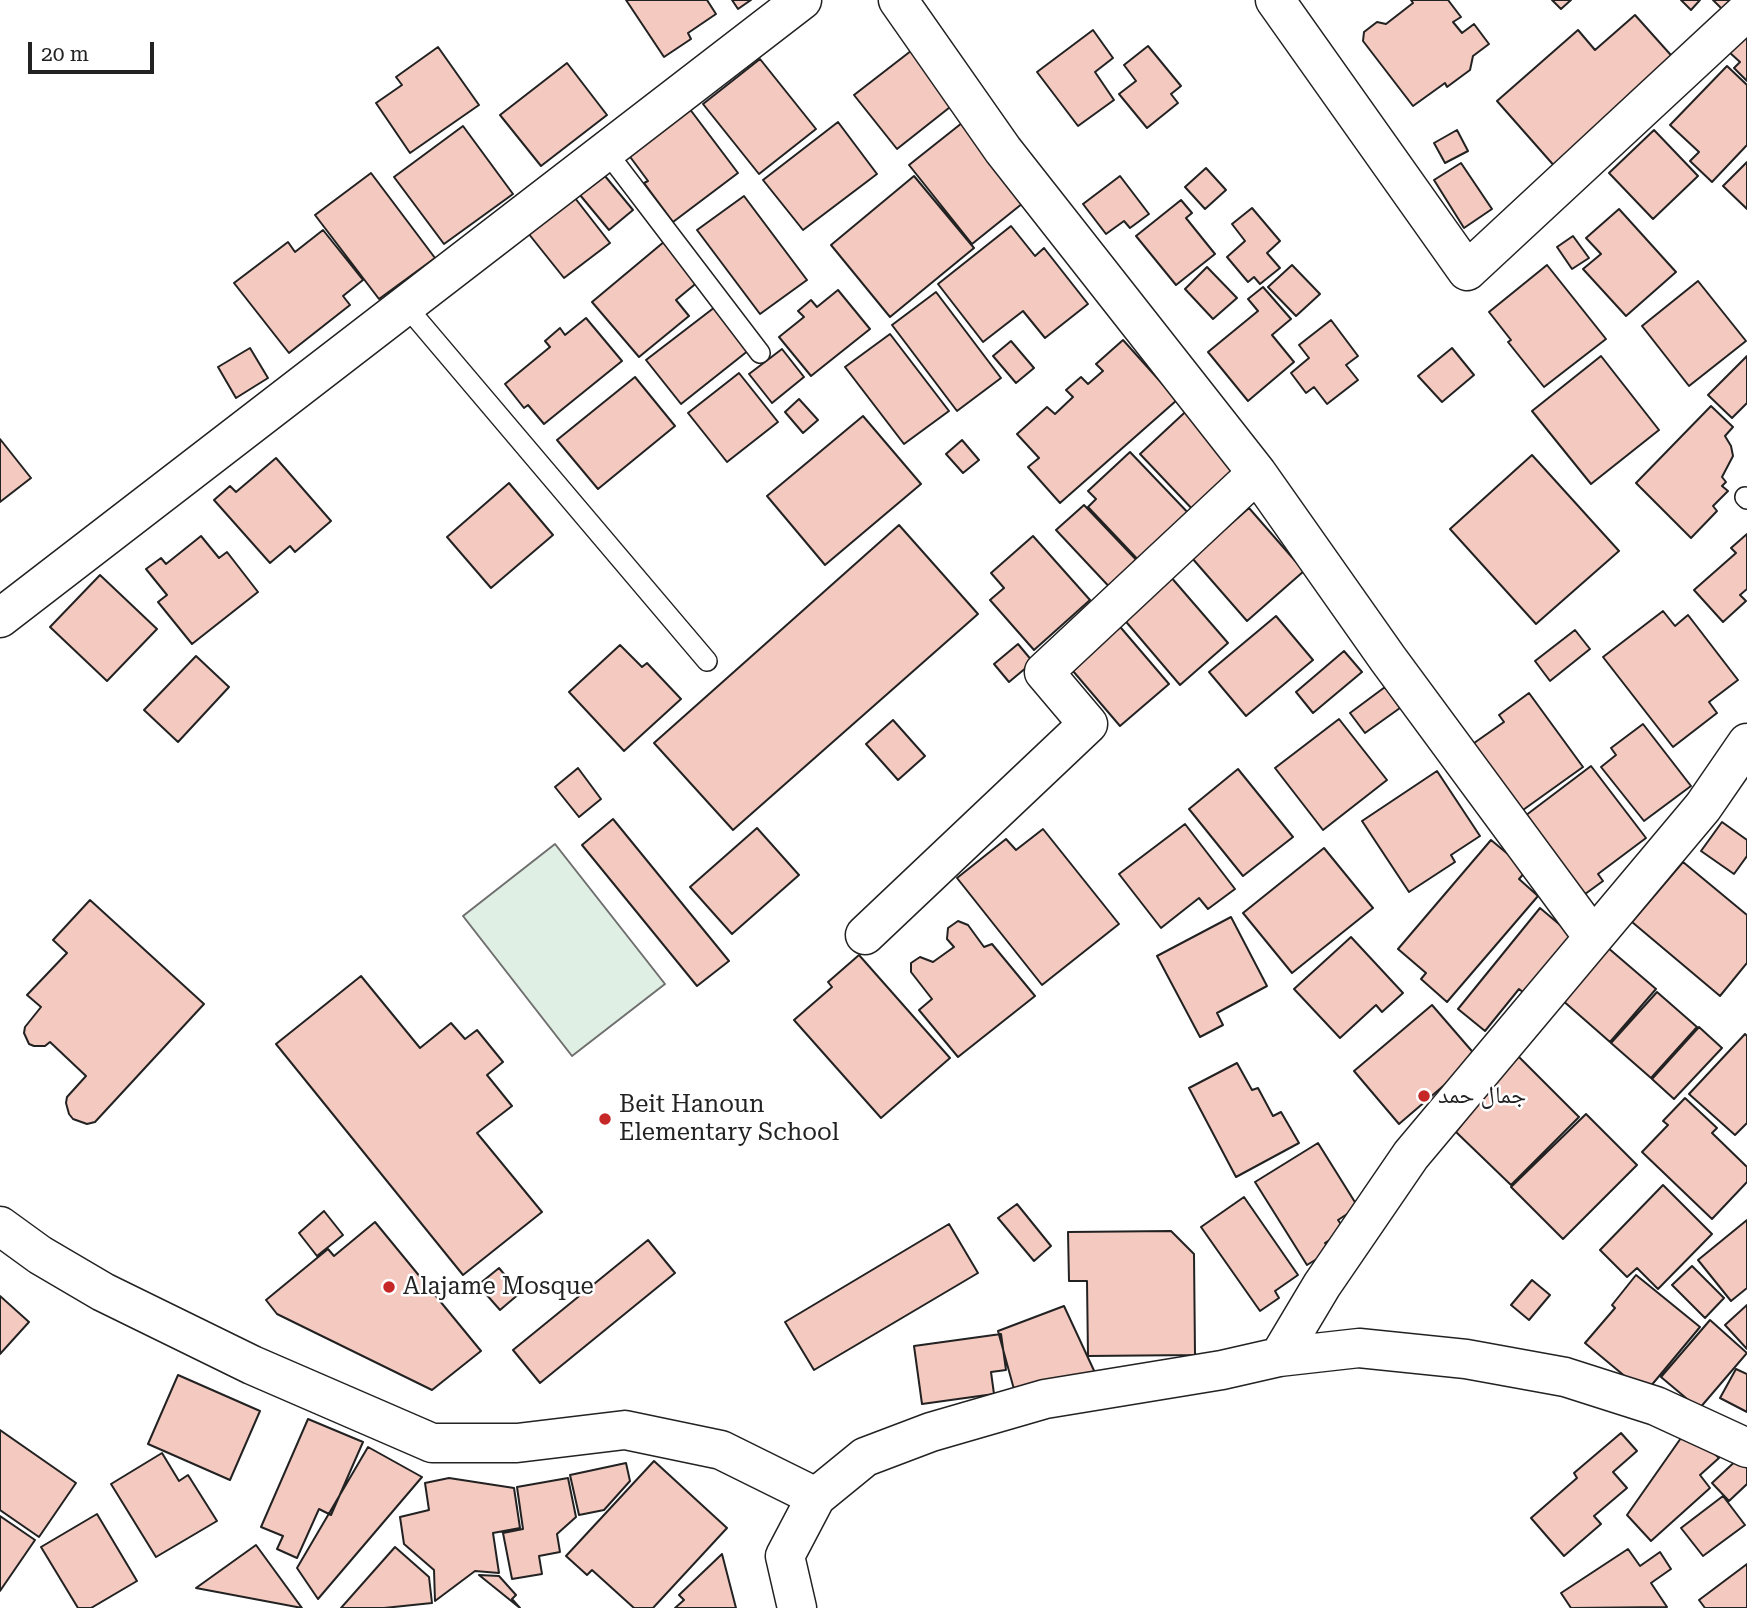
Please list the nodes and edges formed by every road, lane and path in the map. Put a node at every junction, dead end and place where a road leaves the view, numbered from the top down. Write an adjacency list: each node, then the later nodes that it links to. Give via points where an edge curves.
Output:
1 (802, 0): 5 (street)
2 (898, 0): 8 (street, via 1003,150)
3 (1275, 0): 4 (street, via 1466,271)
4 (1747, 10)
5 (606, 151): 6 (street); 7 (lane)
6 (406, 306): 9 (street); 10 (lane)
7 (760, 353)
8 (1257, 473): 12 (street, via 1044,672 1088,724); 13 (street)
9 (0, 618)
10 (708, 661)
11 (1747, 743): 13 (street, via 1703,807)
12 (865, 935)
13 (1593, 937): 15 (street, via 1411,1155 1322,1284)
14 (0, 1226): 17 (street, via 103,1292 252,1365 432,1443 517,1443 625,1430 722,1450)
15 (1279, 1357): 16 (street, via 1359,1348 1466,1359 1565,1377 1656,1406); 17 (street, via 1045,1399 931,1432 865,1457)
16 (1747, 1448)
17 (816, 1497): 18 (street, via 785,1556)
18 (797, 1608)

